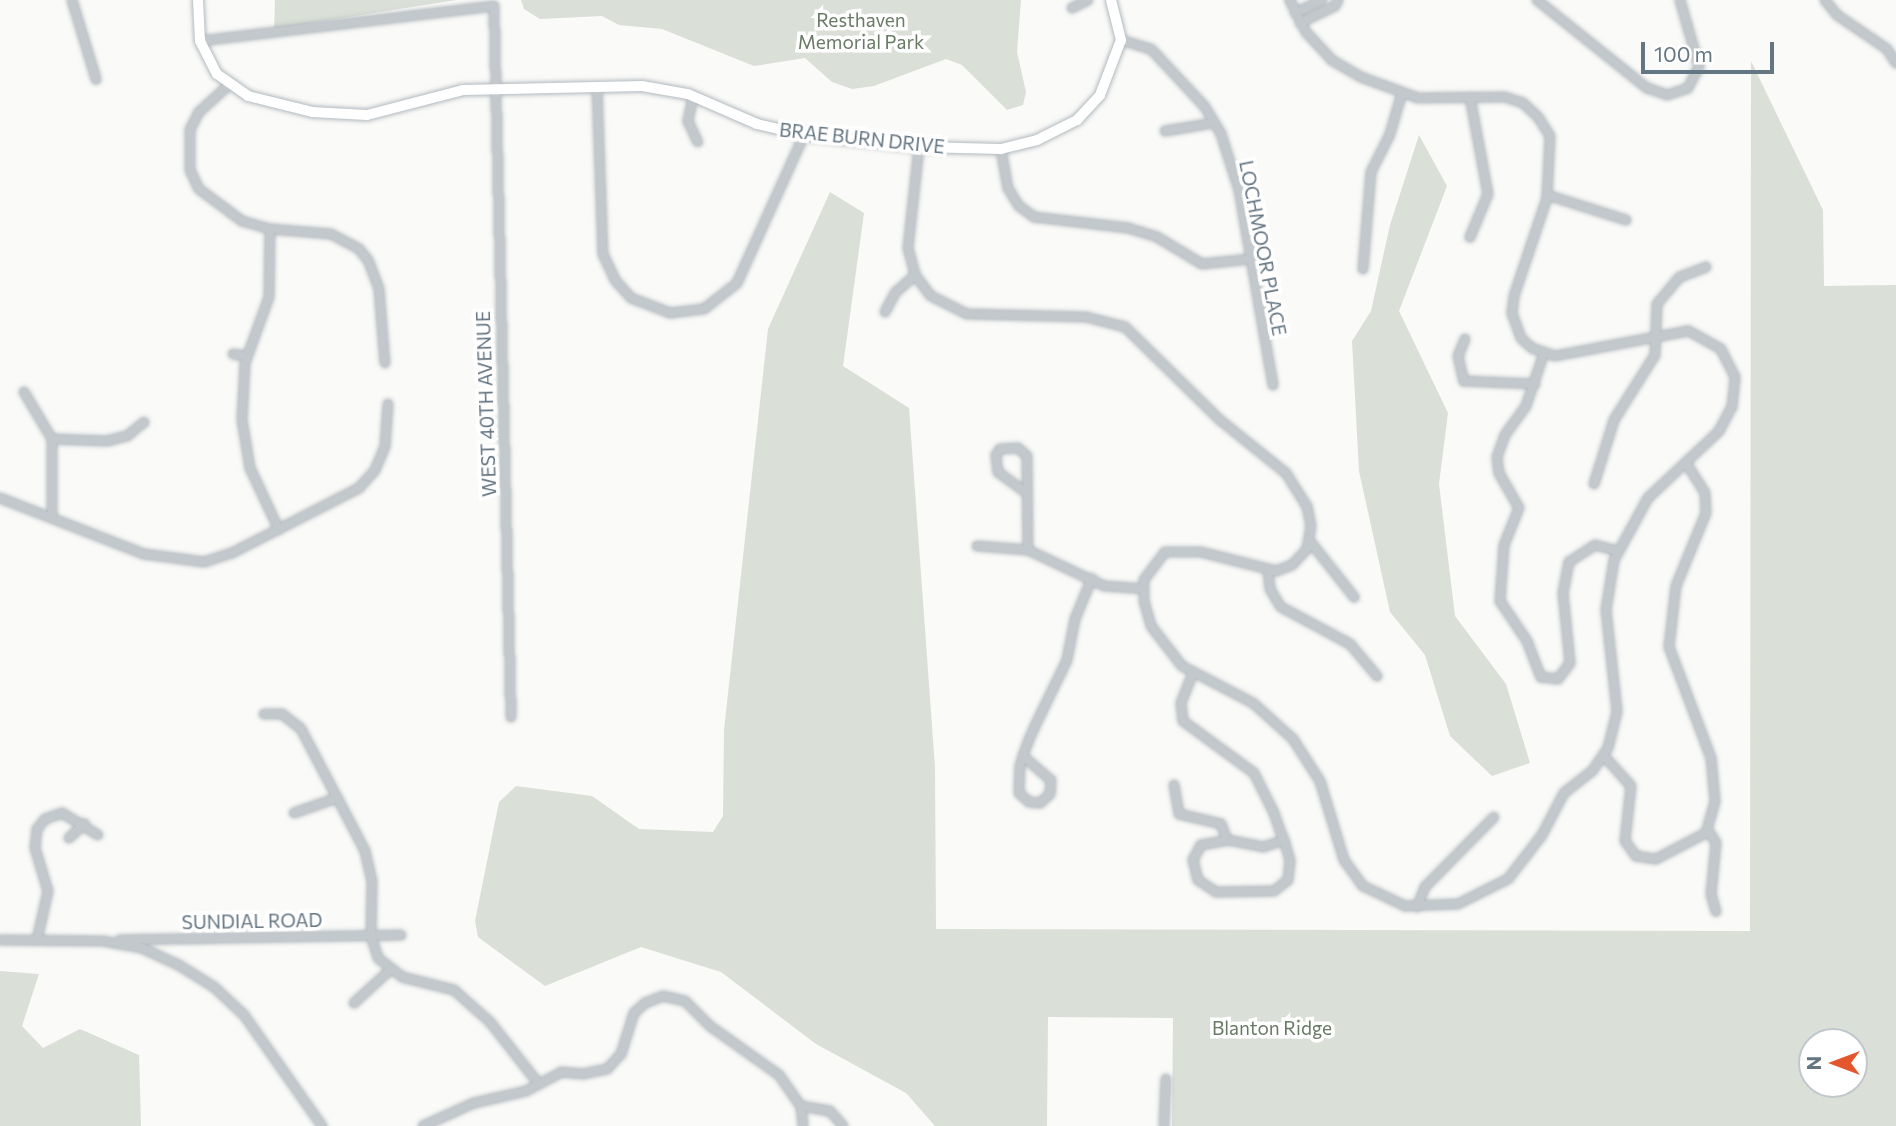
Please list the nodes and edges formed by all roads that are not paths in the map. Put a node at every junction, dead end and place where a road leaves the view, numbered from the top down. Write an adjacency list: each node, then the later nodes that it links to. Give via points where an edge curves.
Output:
1 (72, 0): 18 (street)
2 (198, 0): 15 (street)
3 (1088, 0): 11 (street)
4 (1111, 0): 14 (street)
5 (1290, 0): 12 (street)
6 (1322, 0): 12 (street)
7 (1338, 0): 13 (street, via 1335,6)
8 (1537, 0): 9 (street, via 1647,88 1667,95 1688,88 1699,66)
9 (1680, 0)
10 (1825, 0): 16 (street, via 1837,15)
11 (1072, 8)
12 (1295, 13): 13 (street)
13 (1300, 23): 22 (street, via 1332,60)
14 (1121, 40): 25 (street, LOCHMOOR PLACE, via 1151,49); 30 (street, BRAE BURN DRIVE, via 1100,95 1077,120 1037,140)
15 (200, 41): 19 (street, via 207,59); 21 (street, WEST 40TH AVENUE, via 494,6)
16 (1892, 50): 17 (street)
17 (1896, 63)
18 (96, 79)
19 (230, 84): 21 (street, BRAE BURN DRIVE, via 271,103 345,116 394,110 446,92); 33 (street, via 199,112 190,130 190,170 199,189 220,208)
20 (597, 86): 21 (street, BRAE BURN DRIVE); 23 (street, BRAE BURN DRIVE, via 659,88); 27 (street, via 603,254 615,280 631,298 670,313 704,309 737,284)
21 (494, 89): 69 (street, WEST 40TH AVENUE)
22 (1402, 93): 24 (street, via 1418,98); 37 (street, via 1390,134 1371,172)
23 (693, 97): 27 (street, BRAE BURN DRIVE, via 757,124); 28 (street, via 688,121)
24 (1470, 97): 31 (street, via 1504,97 1523,103 1538,117 1550,136); 34 (street, via 1488,194)
25 (1214, 123): 26 (street); 35 (street, LOCHMOOR PLACE, via 1233,165)
26 (1165, 131)
27 (804, 135): 29 (street, BRAE BURN DRIVE)
28 (698, 142)
29 (919, 148): 30 (street, BRAE BURN DRIVE); 38 (street, via 908,248)
30 (1001, 149): 35 (street, via 1008,188 1034,217 1135,230 1202,264)
31 (1547, 195): 32 (street); 42 (street, via 1512,313 1521,338)
32 (1626, 220)
33 (270, 229): 44 (street, via 269,297); 45 (street, via 331,234 348,241 368,260 379,289)
34 (1470, 237)
35 (1251, 259): 47 (street, LOCHMOOR PLACE)
36 (1706, 267): 40 (street, via 1680,277 1660,298 1655,311)
37 (1363, 269)
38 (915, 275): 39 (street, via 895,293); 58 (street, via 931,296 957,311 1086,317 1125,327 1211,412 1286,473 1307,506)
39 (885, 312)
40 (1657, 334): 42 (street, via 1576,353); 52 (street, via 1682,331 1705,337 1725,354 1735,377 1734,400 1726,420); 53 (street, via 1653,362 1617,413)
41 (1465, 339): 46 (street, via 1458,356 1464,381)
42 (1544, 353): 46 (street)
43 (233, 354): 44 (street)
44 (246, 356): 57 (street, via 244,447)
45 (385, 363)
46 (1535, 384): 61 (street, via 1501,441 1497,464 1519,508 1505,539 1500,601 1527,641 1541,677 1558,678 1570,663 1563,600 1569,562 1595,545)
47 (1273, 385)
48 (24, 392): 51 (street)
49 (388, 404): 57 (street, via 385,446 375,470 341,501)
50 (144, 422): 51 (street, via 127,436 107,441)
51 (52, 439): 56 (street)
52 (1687, 464): 61 (street, via 1648,498); 77 (street, via 1705,494 1707,509 1675,586 1669,647 1708,744 1715,801)
53 (1594, 484)
54 (1024, 491): 54 (street, via 1027,456 1018,448 1000,449 998,472); 60 (street, via 1030,514)
55 (0, 498): 56 (street)
56 (52, 515): 57 (street, via 116,544 176,560 222,557)
57 (279, 530)
58 (1309, 540): 62 (street, via 1292,565); 65 (street)
59 (977, 547): 60 (street)
60 (1028, 550): 63 (street)
61 (1618, 551): 71 (street, via 1606,610 1617,718)
62 (1268, 570): 64 (street, via 1201,552 1171,550 1150,567); 67 (street, via 1270,589 1281,607 1350,644)
63 (1092, 578): 64 (street, via 1104,586); 70 (street, via 1075,619 1067,660)
64 (1143, 589): 66 (street, via 1145,612 1157,638)
65 (1354, 597)
66 (1193, 673): 81 (street, via 1181,703 1183,721 1254,773); 82 (street, via 1253,703 1283,729 1320,781 1353,875 1384,899)
67 (1377, 676)
68 (264, 714): 73 (street, via 282,714 301,729)
69 (511, 717)
70 (1023, 756): 70 (street, via 1019,793 1029,803 1040,803 1050,794 1051,780)
71 (1604, 756): 77 (street, via 1631,786 1625,841 1636,856 1656,859); 82 (street, via 1564,793 1542,835 1508,879 1458,904)
72 (1174, 785): 80 (street, via 1180,814 1221,824)
73 (337, 798): 74 (street); 84 (street, via 370,865)
74 (294, 813)
75 (1494, 817): 82 (street, via 1425,887)
76 (84, 824): 78 (street); 79 (street); 87 (street, via 62,813 45,819 37,829 34,842 48,891)
77 (1708, 830): 83 (street, via 1716,848 1711,894)
78 (98, 835)
79 (69, 838)
80 (1227, 840): 81 (street, via 1258,847); 81 (street, via 1201,845 1194,855 1198,880 1216,892 1281,888 1290,868)
81 (1284, 840)
82 (1417, 907)
83 (1716, 911)
84 (371, 936): 85 (street, SUNDIAL ROAD); 88 (street, SUNDIAL ROAD); 89 (street, via 378,958)
85 (401, 936)
86 (0, 940): 87 (street)
87 (37, 940): 88 (street)
88 (103, 941): 94 (street, via 157,954 226,998 263,1040)
89 (390, 970): 90 (street); 92 (street, via 454,990 490,1022)
90 (354, 1003)
91 (1166, 1079): 98 (street)
92 (538, 1083): 93 (street, via 561,1072 607,1069 621,1054 639,1007 657,997 671,997 685,1000 710,1026 779,1075); 95 (street, via 526,1091 452,1110)
93 (801, 1106): 96 (street); 97 (street, via 821,1106)
94 (322, 1126)
95 (423, 1126)
96 (803, 1126)
97 (843, 1126)
98 (1164, 1126)

